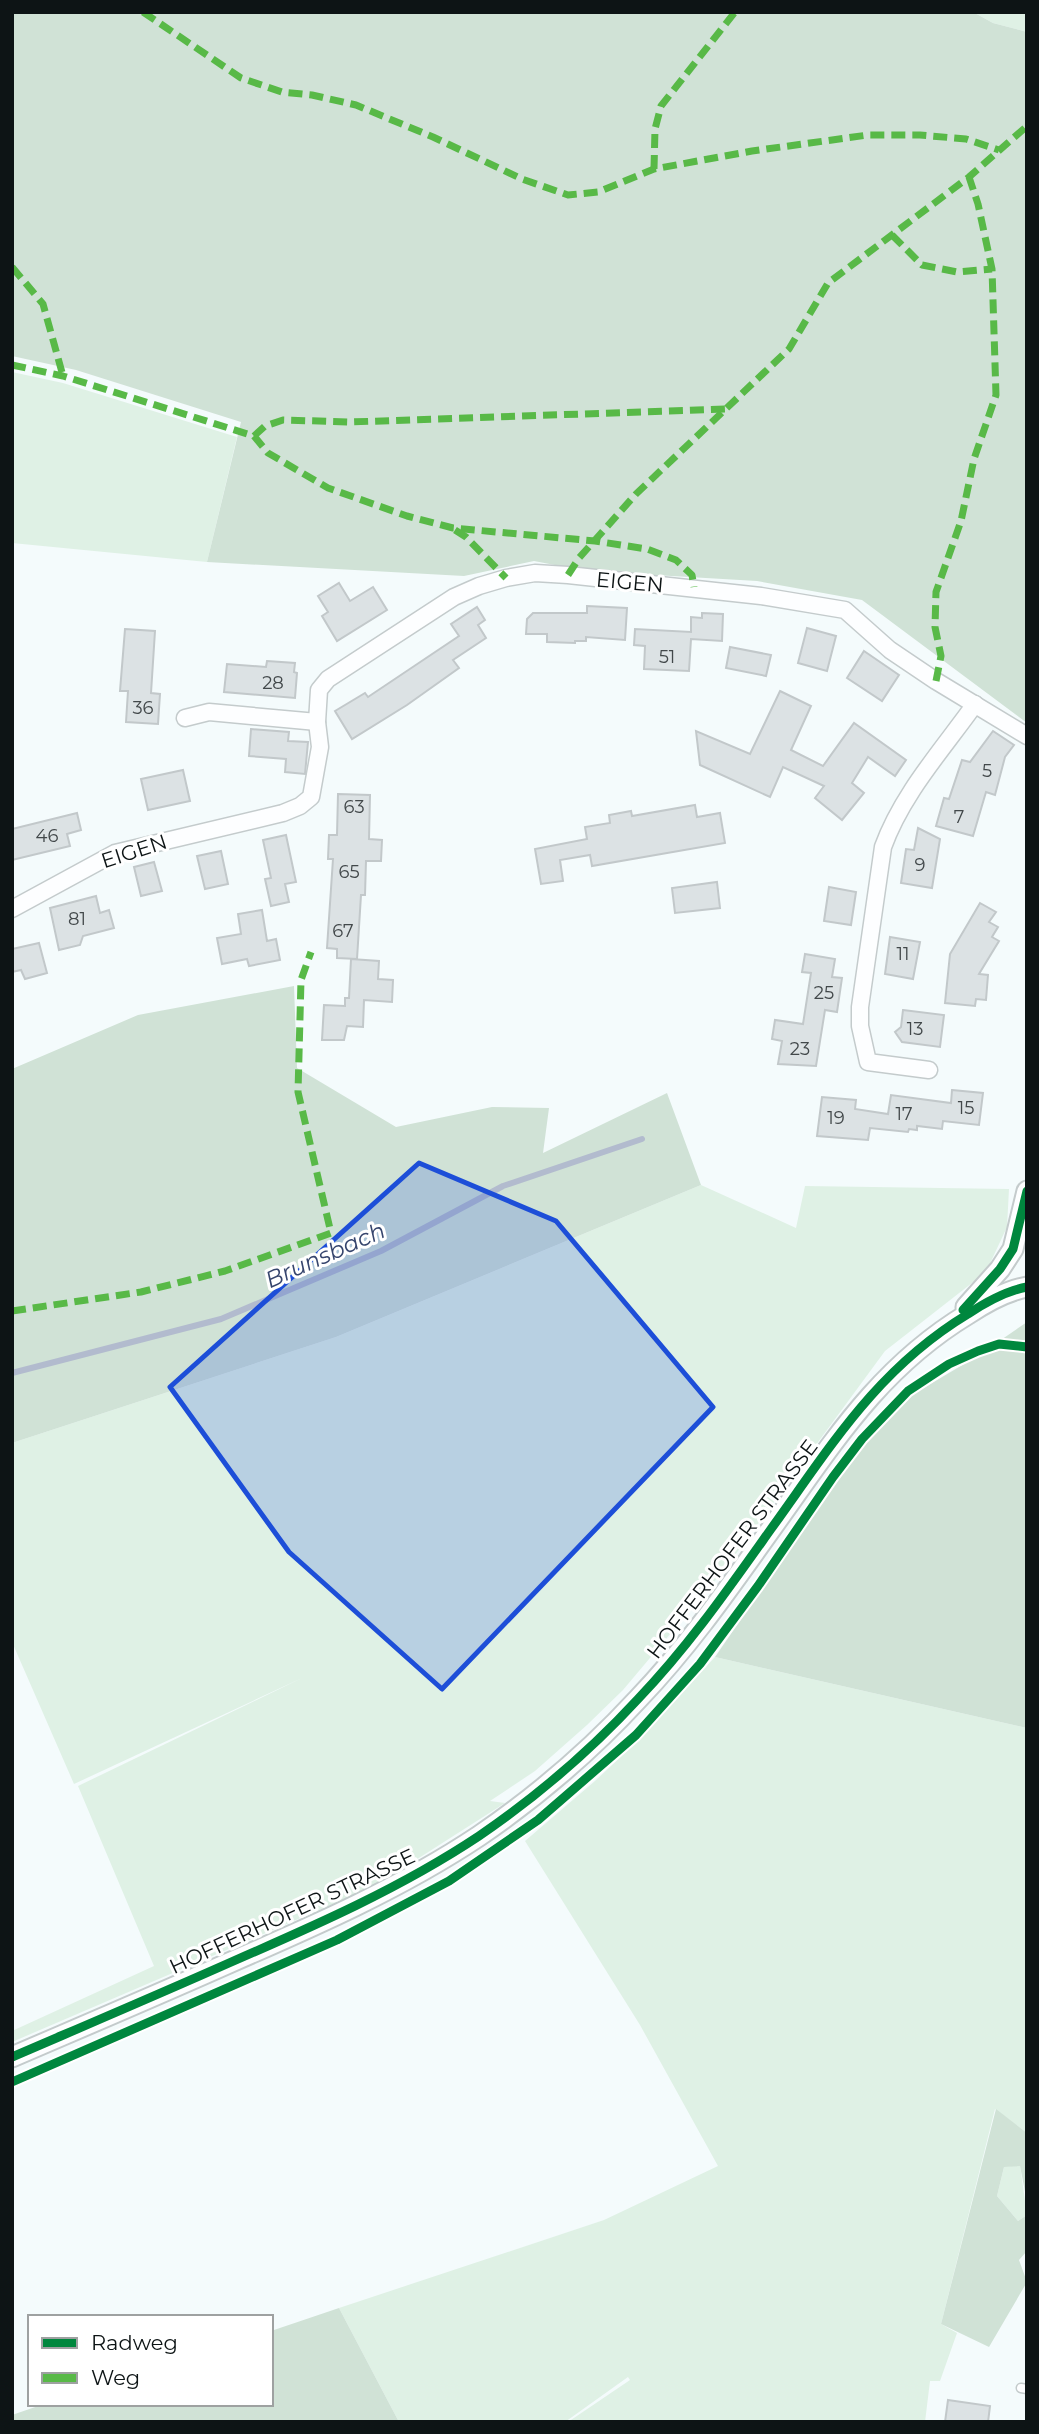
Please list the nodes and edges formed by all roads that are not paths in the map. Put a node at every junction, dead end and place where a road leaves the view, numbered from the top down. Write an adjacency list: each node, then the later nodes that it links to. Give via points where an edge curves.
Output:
1 (975, 704): 3 (street, EIGEN, via 890,650 845,610 707,589 535,573 454,597 328,678 318,690); 4 (street, EIGEN); 6 (street, via 890,828 883,847 860,1007 869,1062)
2 (185, 718): 3 (street, via 209,712)
3 (317, 722): 5 (street, EIGEN, via 317,772 311,797 300,806 114,853)
4 (1027, 736)
5 (12, 909)
6 (929, 1070)
7 (1027, 1191): 9 (street, via 1013,1249)
8 (1027, 1287): 9 (street, HOFFERHOFER STRASSE, via 1013,1289)
9 (952, 1323): 10 (street, HOFFERHOFER STRASSE, via 915,1351 860,1406 699,1630 638,1699 526,1801 446,1857 349,1909)
10 (12, 2057)

